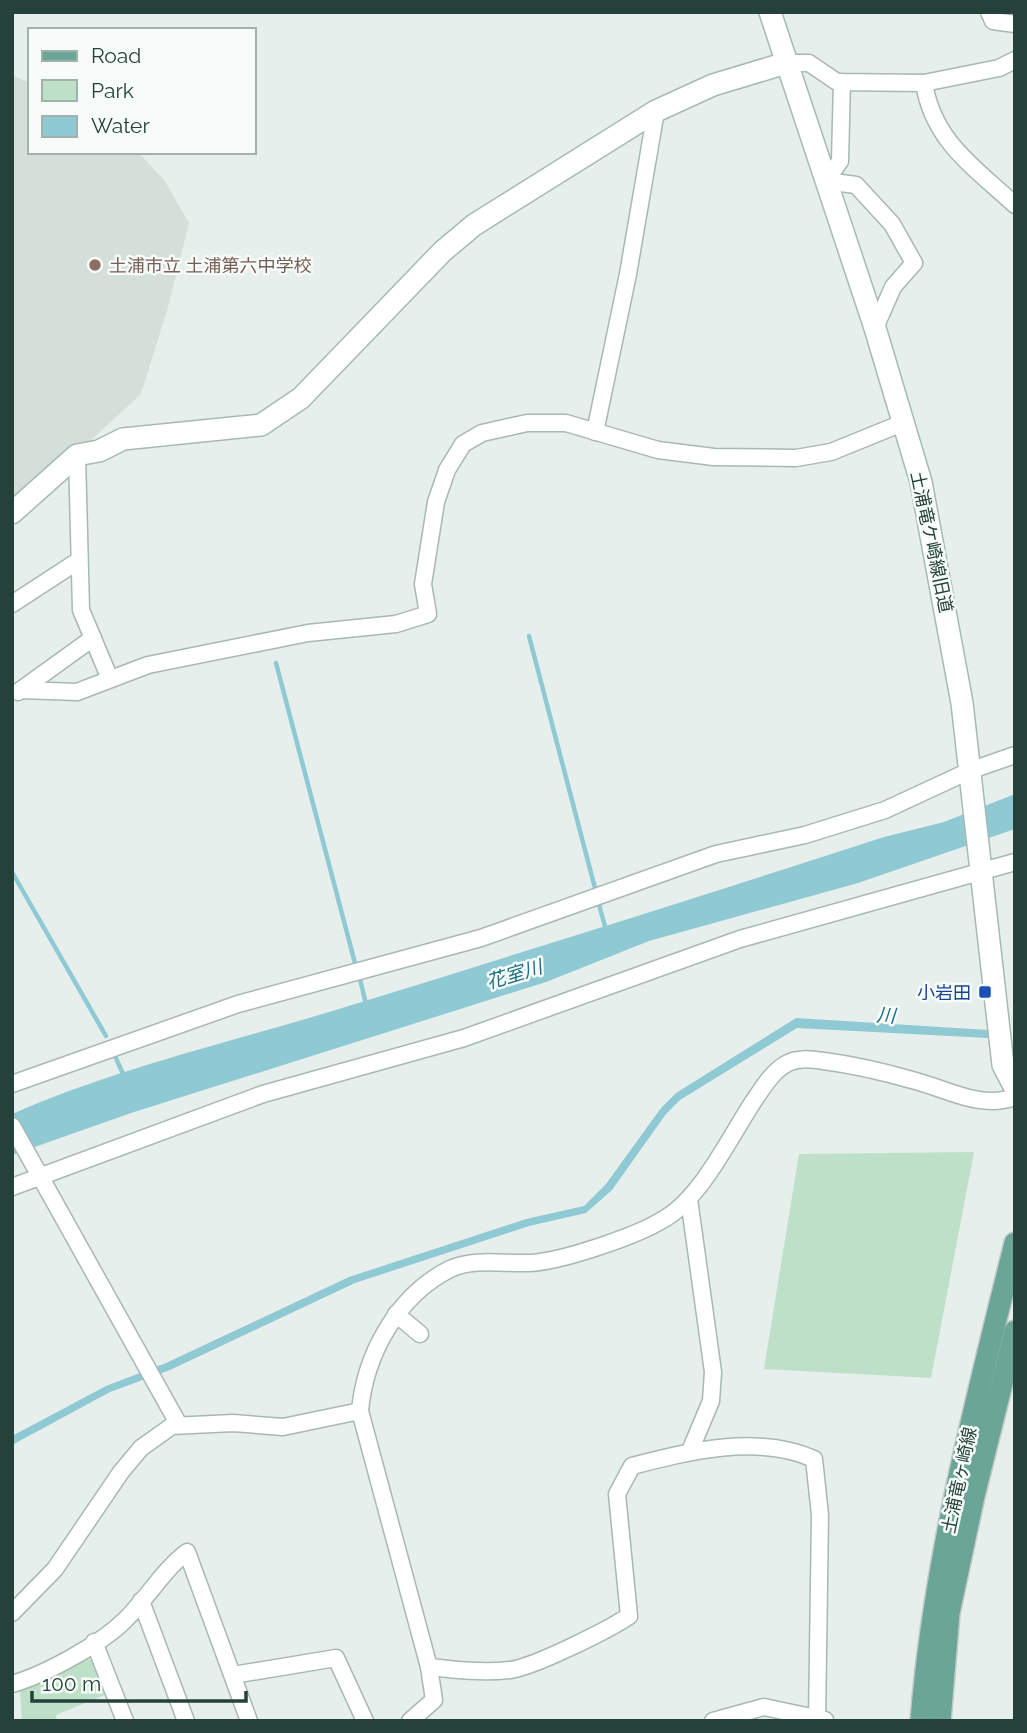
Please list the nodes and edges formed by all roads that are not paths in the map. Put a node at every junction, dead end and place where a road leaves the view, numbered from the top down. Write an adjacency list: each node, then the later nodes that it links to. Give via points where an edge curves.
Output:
1 (770, 12): 5 (street, 土浦竜ケ崎線旧道)
2 (989, 12): 3 (street, via 993,20)
3 (1015, 24)
4 (1015, 60): 7 (street, via 999,68)
5 (786, 63): 6 (street, via 809,64); 8 (street, via 713,86); 9 (street, 土浦竜ケ崎線旧道)
6 (842, 82): 7 (street); 9 (street, via 840,161)
7 (924, 82): 10 (street, via 928,104 945,137)
8 (656, 111): 13 (street); 14 (street, via 474,225 300,398 261,425 123,439)
9 (826, 181): 11 (street, 土浦竜ケ崎線旧道); 11 (street, via 856,186 892,224 914,263 893,287)
10 (1015, 205)
11 (875, 328): 12 (street, 土浦竜ケ崎線旧道)
12 (905, 422): 13 (street, via 831,452 796,458 714,457 658,450); 22 (street, 土浦竜ケ崎線旧道, via 947,616)
13 (595, 432): 19 (street, via 566,424 527,423 500,427 463,444 447,470 436,502 423,584 428,614 396,624 308,633 175,660)
14 (77, 456): 15 (street); 16 (street)
15 (12, 513)
16 (78, 561): 17 (street); 18 (street, via 81,610)
17 (12, 604)
18 (93, 638): 19 (street); 20 (street)
19 (110, 679): 20 (street, via 78,692)
20 (17, 692)
21 (1015, 755): 22 (street)
22 (970, 776): 24 (street, 土浦竜ケ崎線旧道); 25 (street, via 805,835 716,854 481,938 238,1004)
23 (1015, 862): 24 (street)
24 (980, 866): 26 (street, 土浦竜ケ崎線旧道, via 1003,1065); 29 (street, via 740,939 464,1038 262,1094)
25 (12, 1084)
26 (1015, 1088)
27 (1015, 1097): 31 (street, via 968,1099 915,1080 844,1064 806,1059 788,1063 767,1082)
28 (12, 1126): 29 (street)
29 (40, 1176): 30 (street); 37 (street)
30 (12, 1187)
31 (689, 1199): 33 (street, via 664,1220 580,1253 532,1263 452,1268 413,1295); 38 (street, via 713,1372 711,1401)
32 (1015, 1243): 52 (main road, 土浦竜ヶ崎線, via 955,1491 931,1613)
33 (396, 1314): 35 (street); 36 (street, via 362,1390)
34 (1015, 1331): 53 (main road, 土浦竜ヶ崎線, via 949,1613)
35 (420, 1334)
36 (360, 1411): 37 (street, via 283,1427); 42 (street)
37 (178, 1425): 40 (street, via 141,1448 55,1569)
38 (690, 1451): 42 (street, via 632,1466 617,1494 629,1616 609,1630 513,1670); 45 (street, via 791,1449 814,1459 820,1515)
39 (141, 1601): 41 (street, via 124,1621); 43 (street, via 187,1552); 47 (street)
40 (12, 1614)
41 (94, 1642): 44 (street, via 37,1677); 46 (street)
42 (429, 1667): 50 (street, via 434,1700)
43 (233, 1675): 48 (street); 49 (street, via 336,1658)
44 (12, 1684)
45 (821, 1719): 51 (street, via 764,1707)
46 (125, 1721)
47 (186, 1721)
48 (250, 1721)
49 (365, 1721)
50 (410, 1721)
51 (713, 1721)
52 (920, 1721)
53 (940, 1721)

